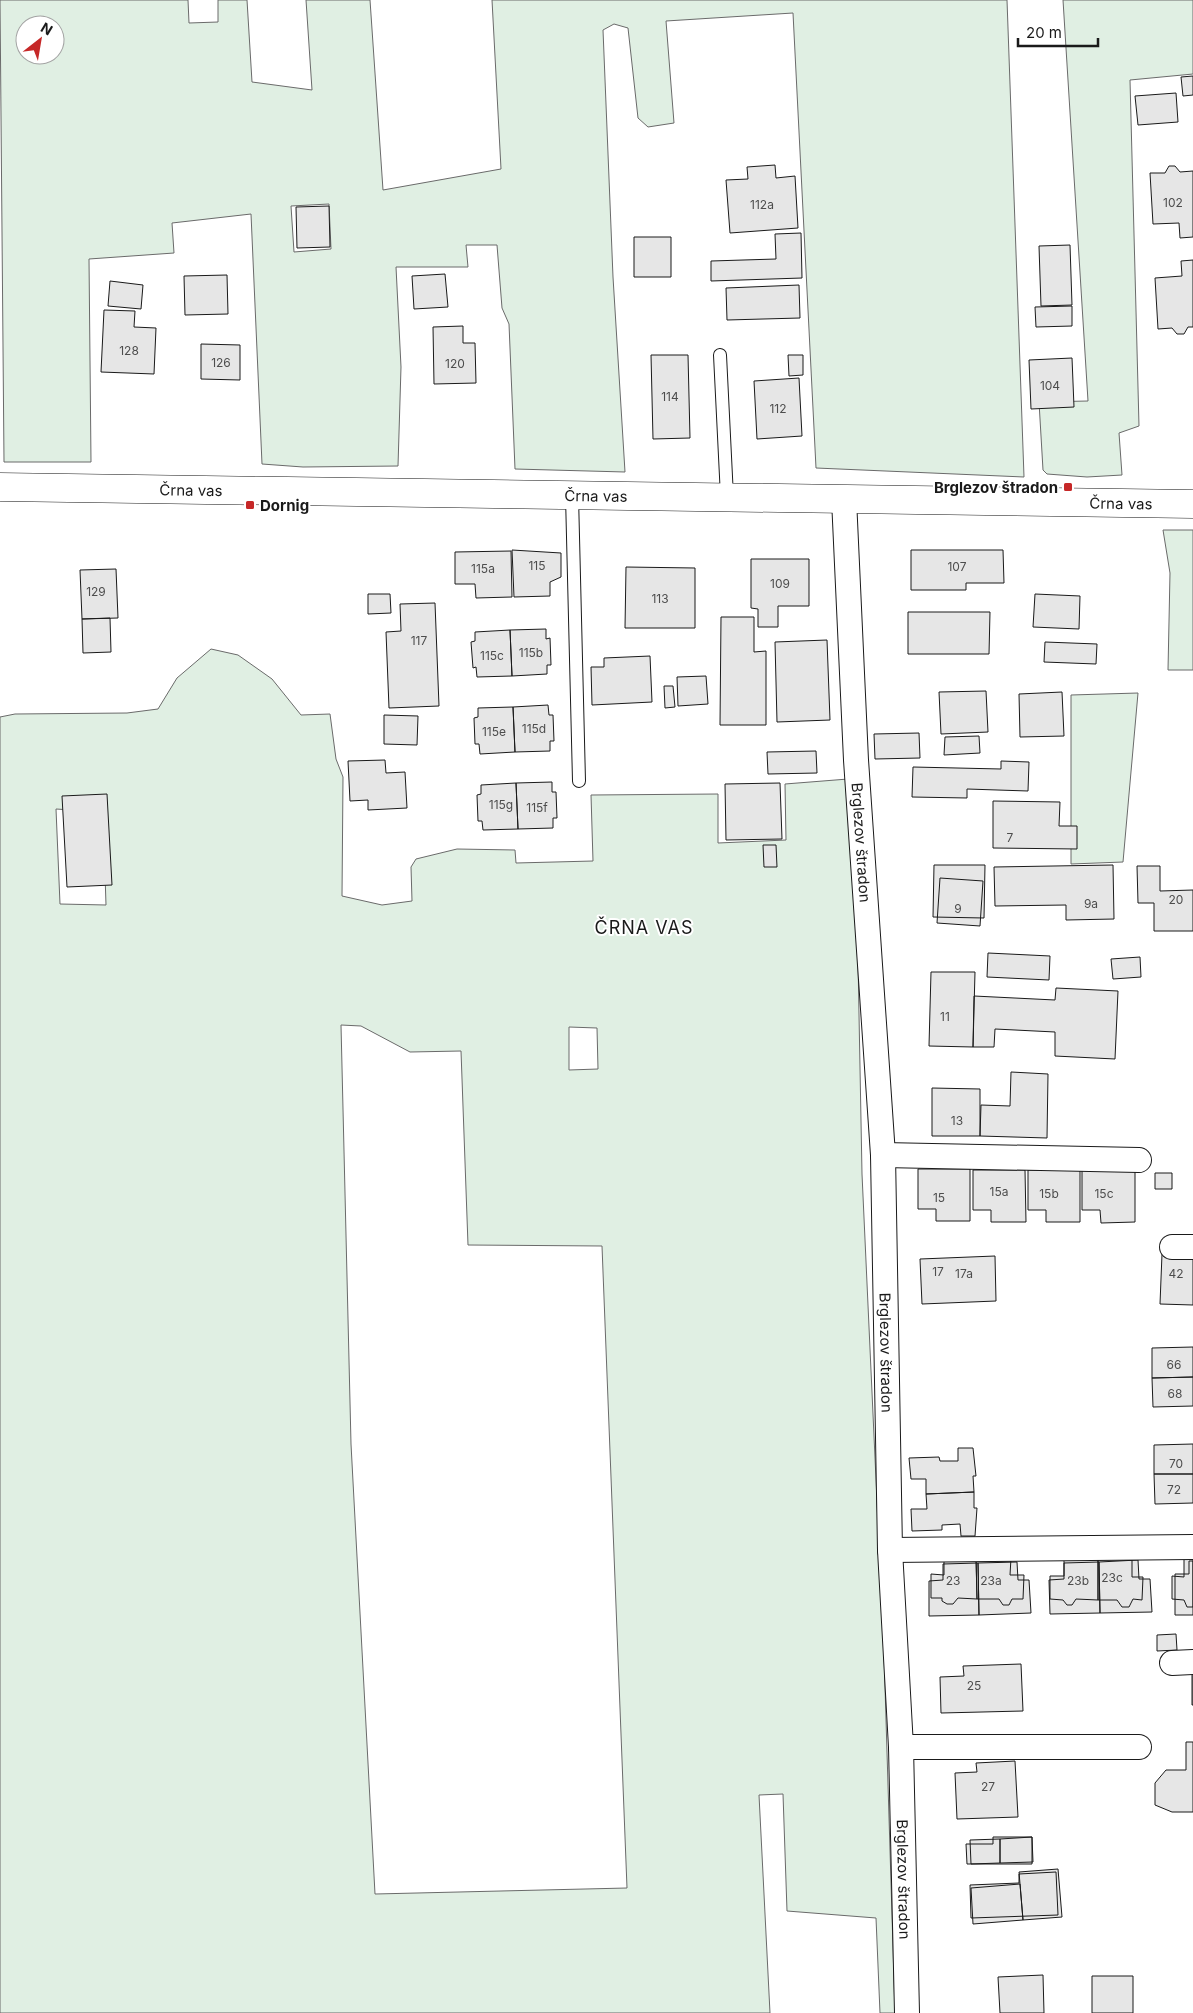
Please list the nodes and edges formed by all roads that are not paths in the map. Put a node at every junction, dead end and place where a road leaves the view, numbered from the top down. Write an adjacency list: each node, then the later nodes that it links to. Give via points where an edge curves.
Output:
1 (720, 355): 4 (lane)
2 (0, 487): 3 (street, Črna vas)
3 (572, 496): 4 (street, Črna vas); 7 (lane)
4 (726, 497): 5 (street, Črna vas)
5 (844, 500): 6 (street, Črna vas); 8 (street, Brglezov štradon, via 856,760)
6 (1193, 504)
7 (579, 781)
8 (883, 1155): 9 (street); 11 (street, Brglezov štradon)
9 (1139, 1160)
10 (1183, 1547): 11 (street)
11 (890, 1550): 13 (street, Brglezov štradon)
12 (1139, 1747): 13 (street)
13 (900, 1748): 14 (street, Brglezov štradon)
14 (907, 2013)

